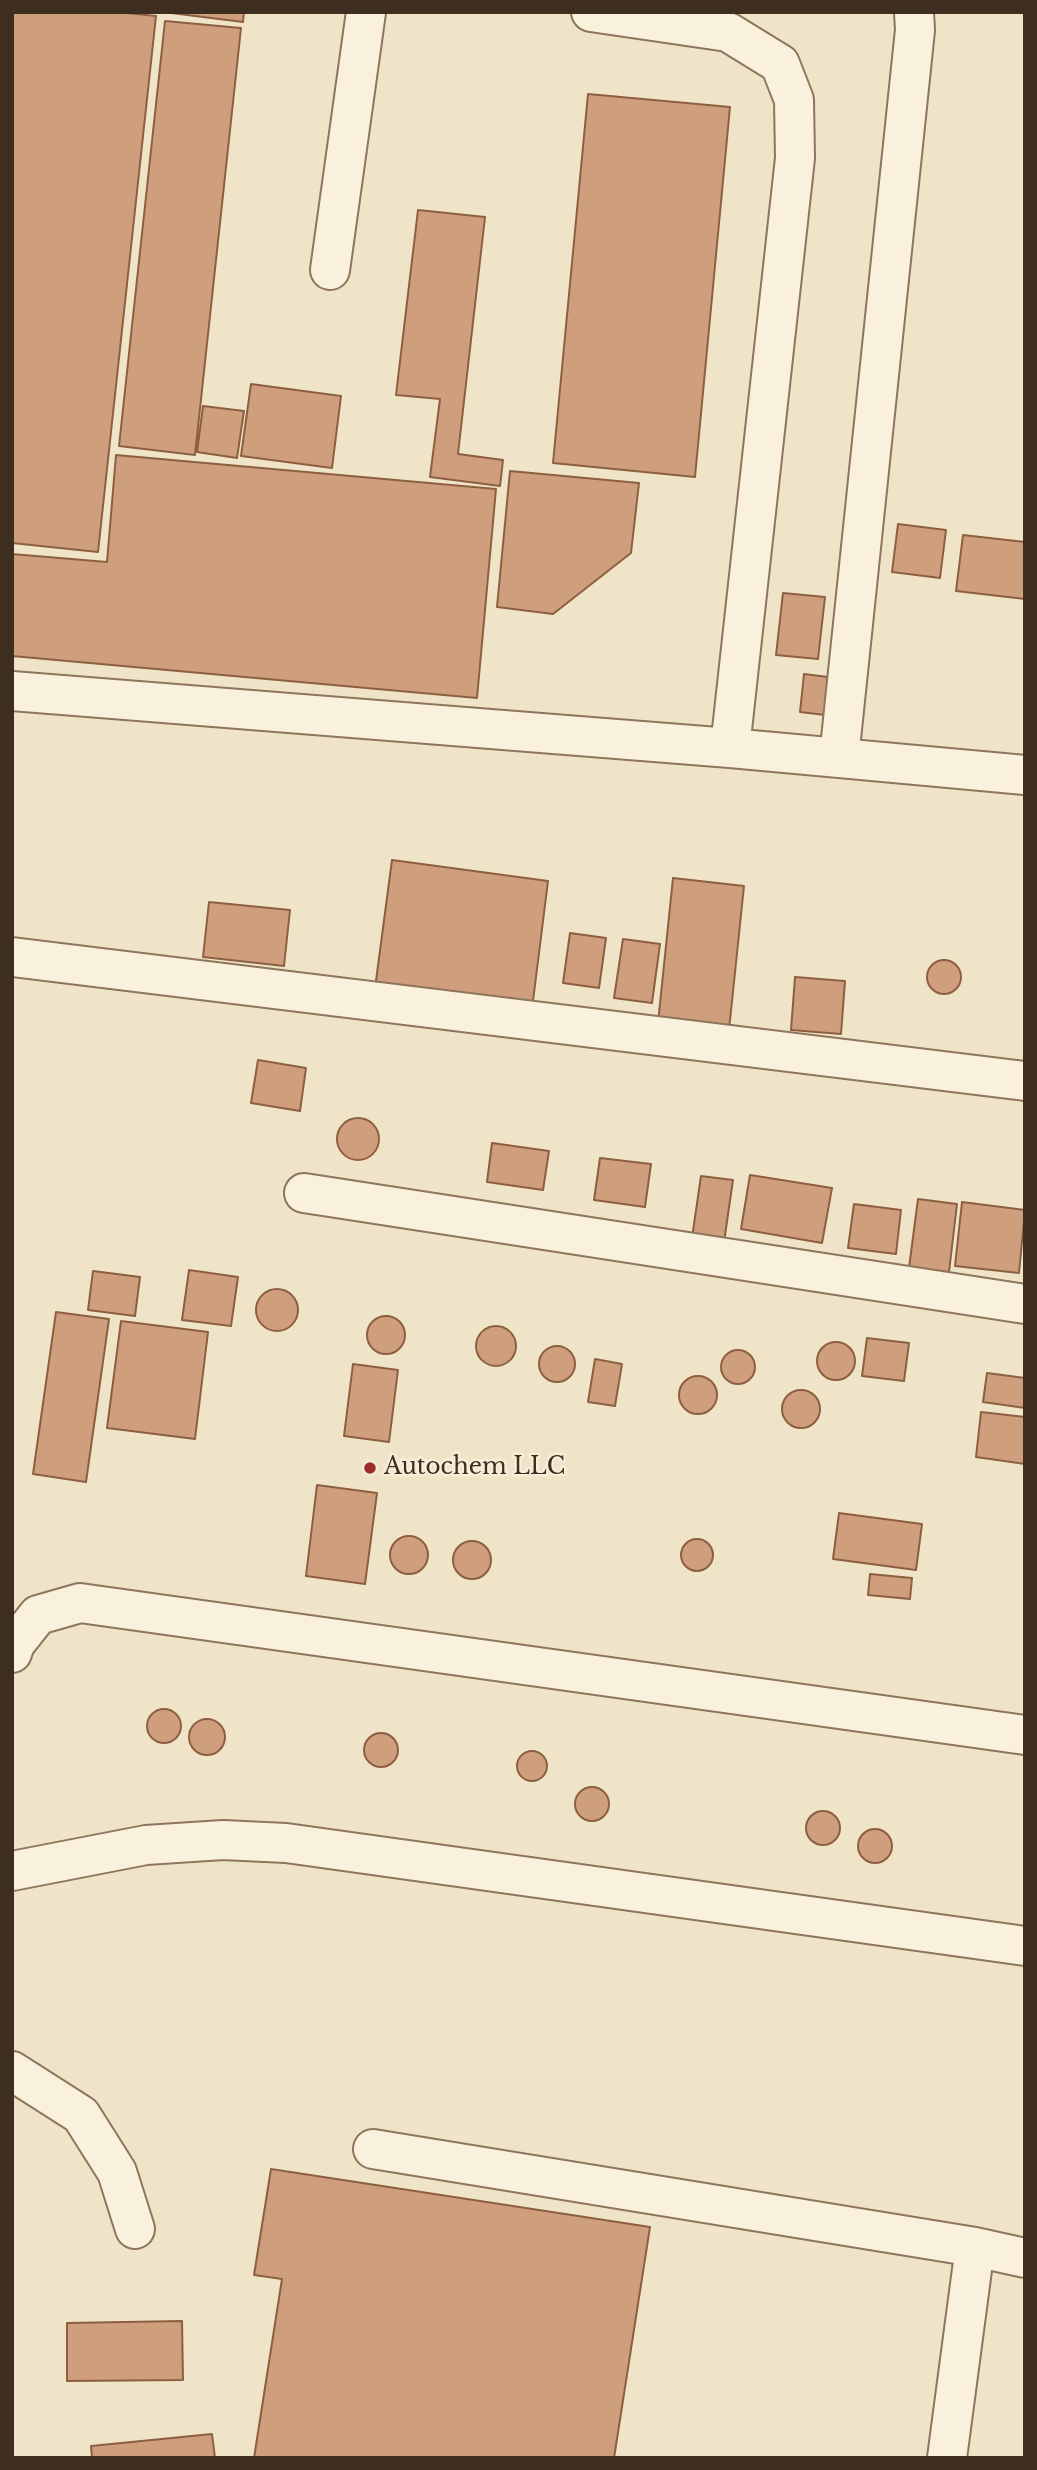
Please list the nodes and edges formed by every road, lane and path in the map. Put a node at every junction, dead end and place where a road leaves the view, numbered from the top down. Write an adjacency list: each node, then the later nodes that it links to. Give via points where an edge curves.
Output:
1 (366, 12): 4 (street)
2 (591, 12): 6 (street, via 728,32 779,64 794,100 795,158)
3 (914, 12): 7 (street)
4 (330, 270)
5 (12, 691): 6 (street)
6 (730, 748): 7 (street)
7 (839, 758): 8 (street)
8 (1025, 775)
9 (12, 957): 10 (street)
10 (1025, 1081)
11 (304, 1193): 12 (street)
12 (1025, 1304)
13 (12, 1653): 14 (street, via 38,1615 80,1603)
14 (1025, 1735)
15 (12, 1871): 16 (street, via 146,1845 223,1840 286,1843)
16 (1025, 1947)
17 (12, 2071): 19 (street, via 82,2115 117,2172)
18 (373, 2149): 20 (street)
19 (135, 2229)
20 (975, 2247): 21 (street); 22 (street)
21 (1025, 2258)
22 (947, 2458)

